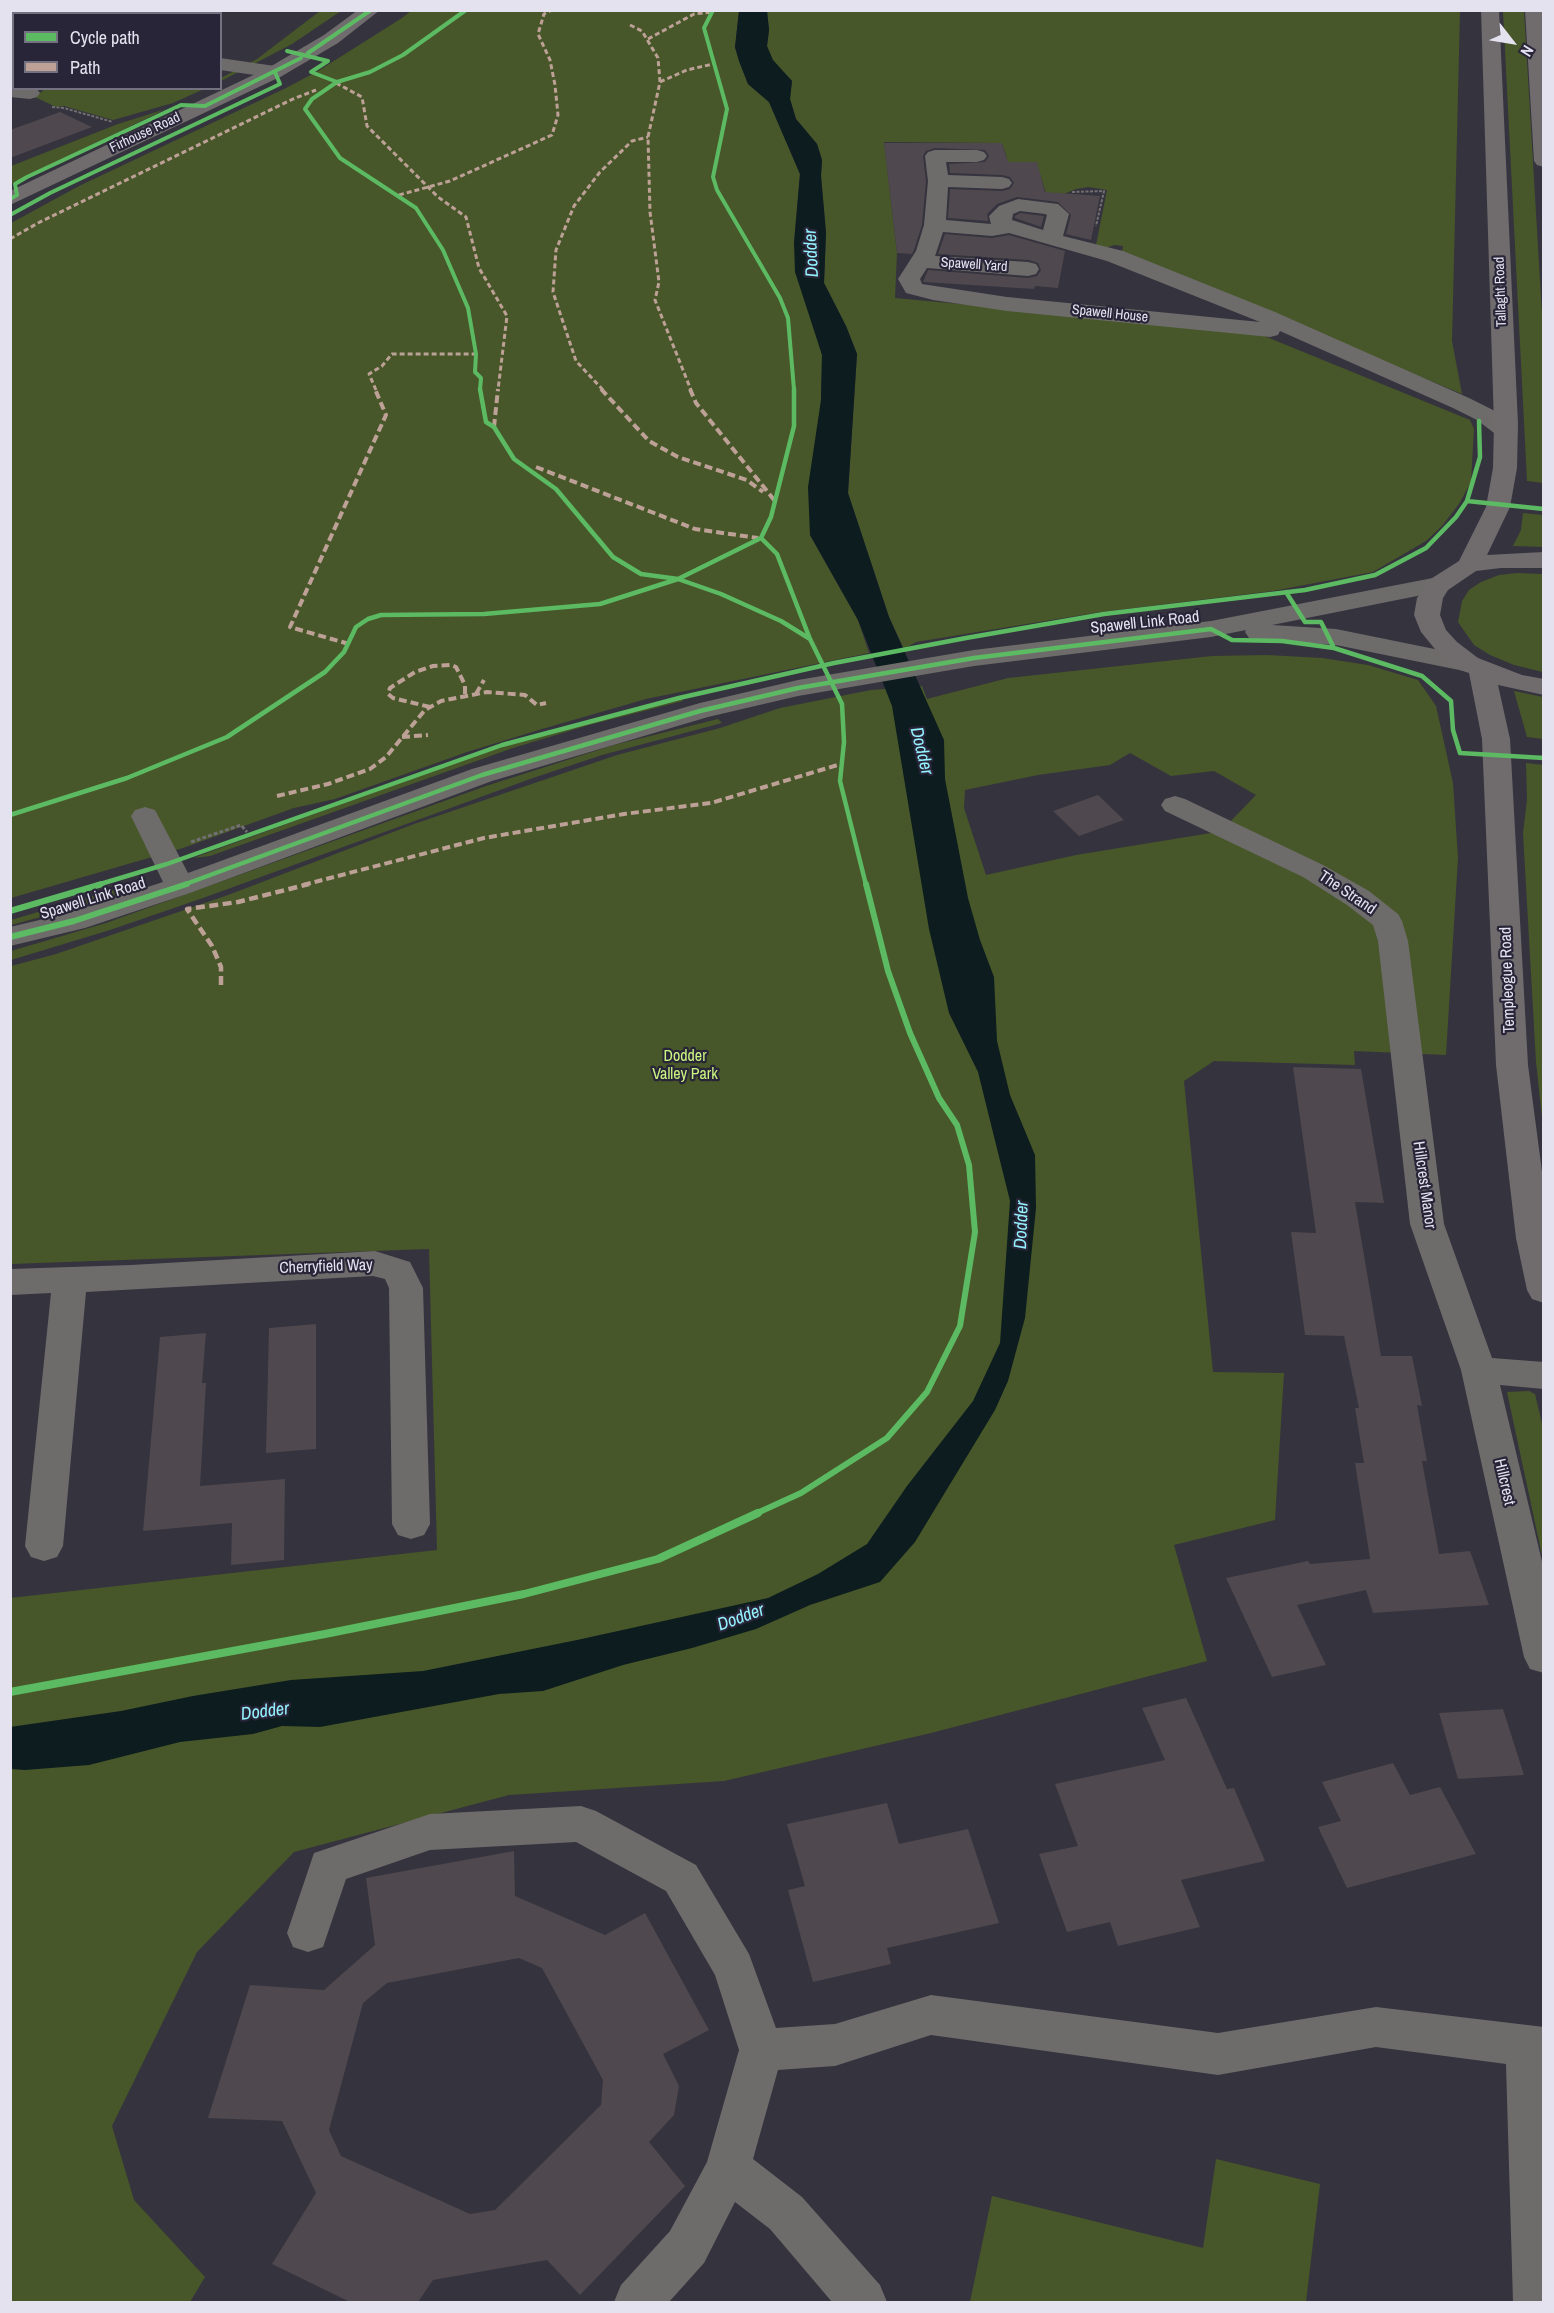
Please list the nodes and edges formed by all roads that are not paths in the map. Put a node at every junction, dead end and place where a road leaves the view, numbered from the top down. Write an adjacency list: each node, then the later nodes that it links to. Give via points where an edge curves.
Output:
1 (371, 10): 5 (main road, Firhouse Road)
2 (1490, 10): 20 (main road, Tallaght Road)
3 (1534, 10): 9 (main road)
4 (222, 63): 5 (street)
5 (275, 72): 12 (main road, Firhouse Road)
6 (10, 91): 7 (street)
7 (30, 93)
8 (977, 156): 10 (street, Spawell Yard, via 935,156)
9 (1544, 161)
10 (938, 181): 11 (street); 13 (street, Spawell Yard)
11 (1002, 183)
12 (10, 199)
13 (935, 225): 14 (street); 16 (street, Spawell Yard)
14 (1001, 228): 15 (street, Spawell House); 15 (street, via 999,219 1012,207 1050,208 1058,214)
15 (1040, 239): 19 (street, Spawell House, via 1117,251)
16 (919, 261): 17 (street, Spawell Yard); 18 (street, Spawell Yard, via 909,279)
17 (1028, 269)
18 (912, 286): 19 (street, Spawell House, via 921,291 1007,304)
19 (1310, 336): 21 (street, Spawell House)
20 (1504, 393): 21 (street, via 1498,401 1488,404); 22 (main road, Tallaght Road)
21 (1461, 403): 22 (street, Spawell House)
22 (1506, 431): 24 (main road, Tallaght Road, via 1498,507)
23 (1544, 560): 24 (main road)
24 (1469, 565): 25 (main road)
25 (1438, 585): 26 (street, Spawell Link Road); 27 (main road, via 1430,598 1427,615 1434,632 1448,648)
26 (1211, 629): 27 (street, Spawell Link Road, via 1336,637); 31 (street, Spawell Link Road, via 974,658 798,688 700,711 233,854)
27 (1476, 667): 28 (main road, via 1516,682); 36 (main road, Templeogue Road, via 1496,739 1512,1065 1533,1238)
28 (1544, 687)
29 (1175, 805): 33 (street, The Strand, via 1313,871 1387,921)
30 (145, 816): 31 (street)
31 (180, 886): 32 (street, Spawell Link Road, via 74,921)
32 (10, 937)
33 (1409, 1063): 37 (street, Hillcrest Manor, via 1427,1224)
34 (70, 1280): 35 (street, Cherryfield Way); 39 (street, Cherryfield Way, via 375,1263 398,1271 406,1288); 40 (street)
35 (10, 1282)
36 (1544, 1290)
37 (1479, 1370): 38 (street); 41 (street, Hillcrest)
38 (1544, 1376)
39 (411, 1524)
40 (44, 1546)
41 (1544, 1657)
42 (308, 1933): 44 (street, via 329,1866 430,1832 581,1824 681,1878 734,1968)
43 (1536, 2047): 44 (street, via 1376,2028 1218,2054 931,2015 835,2045); 48 (street)
44 (761, 2050): 45 (street)
45 (728, 2168): 46 (street, via 687,2247); 47 (street, via 786,2213)
46 (638, 2302)
47 (863, 2302)
48 (1536, 2302)

